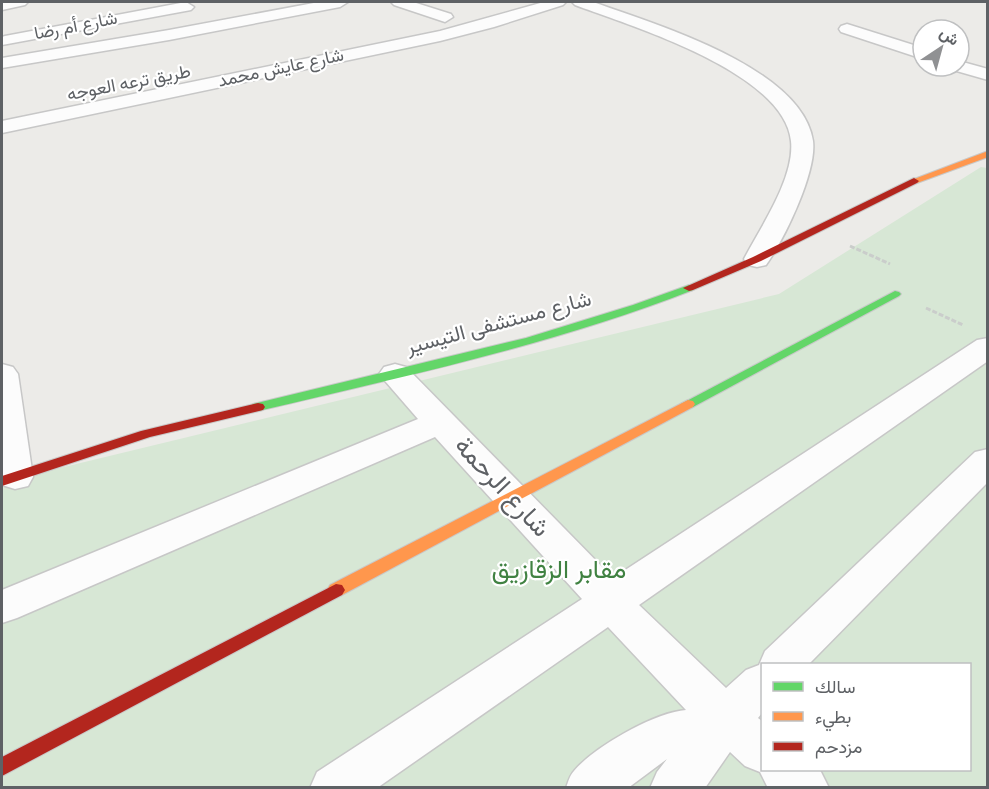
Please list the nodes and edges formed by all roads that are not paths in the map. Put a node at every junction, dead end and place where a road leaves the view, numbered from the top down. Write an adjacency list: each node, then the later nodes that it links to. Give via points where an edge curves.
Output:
1 (20, 2): 6 (street)
2 (340, 2): 13 (street, via 169,36)
3 (399, 2): 9 (street)
4 (558, 2): 17 (street, شارع عايش محمد, via 440,36)
5 (580, 2): 19 (street, via 723,58 778,94 795,116 802,140 800,166)
6 (2, 5)
7 (186, 7): 11 (street, شارع أم رضا)
8 (478, 9): 9 (street, طريق ترعه العوجه)
9 (445, 17): 16 (street, طريق ترعه العوجه)
10 (847, 29): 12 (street)
11 (2, 42)
12 (911, 50)
13 (2, 63)
14 (971, 70): 15 (street)
15 (987, 75)
16 (69, 95)
17 (2, 127)
18 (987, 154): 19 (street, شارع مستشفى التيسير, via 908,183)
19 (757, 259): 23 (street, شارع مستشفى التيسير, via 601,319)
20 (895, 294): 27 (street)
21 (978, 338): 28 (street)
22 (2, 374): 26 (street)
23 (395, 374): 24 (street, شارع الرحمة); 26 (street, شارع مستشفى التيسير, via 146,434)
24 (439, 423): 27 (street, شارع الرحمة); 29 (street)
25 (987, 460): 30 (street)
26 (8, 479)
27 (510, 498): 28 (street, شارع الرحمة); 34 (street)
28 (609, 602): 32 (street, شارع الرحمة); 36 (street)
29 (2, 607)
30 (782, 663)
31 (761, 684): 32 (street)
32 (720, 727): 33 (street, شارع الرحمة); 37 (street, via 683,730 632,753); 38 (street)
33 (761, 750)
34 (2, 767)
35 (785, 771): 39 (street)
36 (335, 788)
37 (591, 788)
38 (675, 788)
39 (804, 788)

